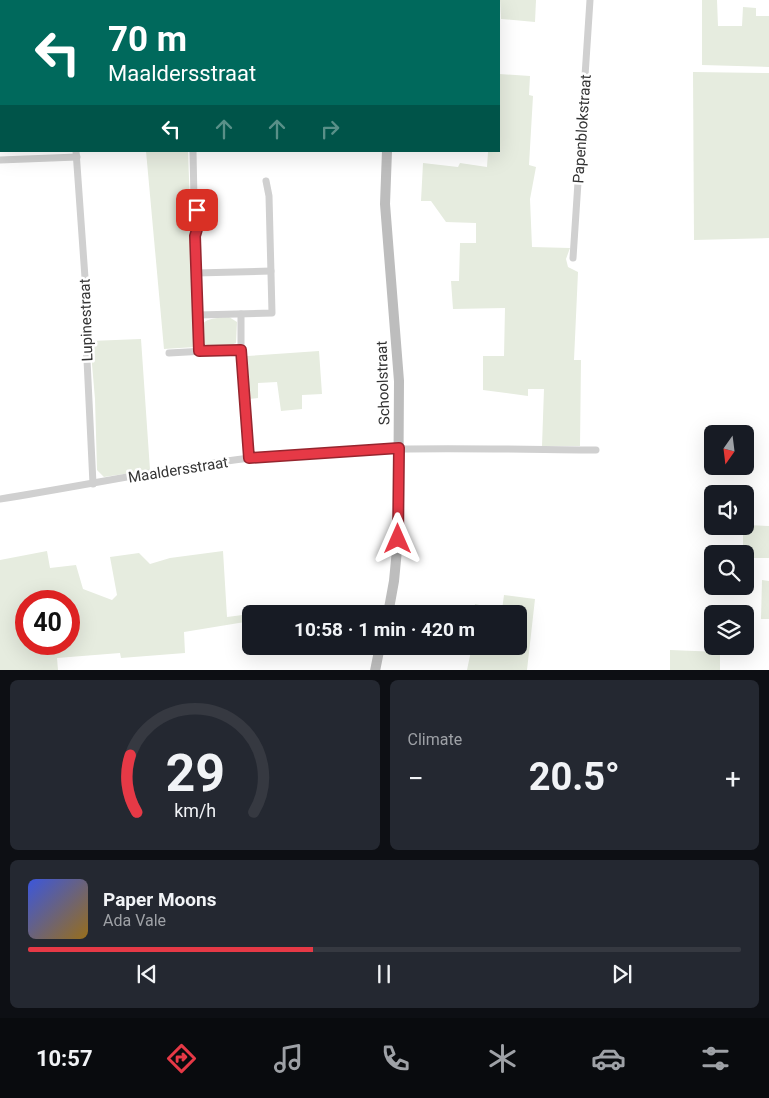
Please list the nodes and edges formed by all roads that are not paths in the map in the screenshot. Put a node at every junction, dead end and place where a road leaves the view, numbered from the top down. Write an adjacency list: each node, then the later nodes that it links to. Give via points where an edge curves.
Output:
1 (590, 0): 7 (street, Papenblokstraat)
2 (193, 152): 9 (street, via 198,226 195,236)
3 (387, 152): 15 (street, Schoolstraat, via 384,204 399,366)
4 (76, 154): 5 (street, Lupinestraat); 18 (street, Lupinestraat, via 88,320 86,339)
5 (0, 160)
6 (266, 181): 8 (street)
7 (573, 258)
8 (271, 270): 9 (street); 10 (street, via 272,313)
9 (196, 273): 11 (street)
10 (241, 314): 11 (street); 12 (street)
11 (198, 315): 13 (street)
12 (241, 350): 13 (street); 17 (street)
13 (199, 351): 14 (street)
14 (169, 353)
15 (399, 448): 16 (street, Maaldersstraat); 17 (street, Maaldersstraat); 20 (street, Schoolstraat, via 398,539)
16 (596, 450)
17 (249, 458): 18 (street, Maaldersstraat)
18 (93, 484): 19 (street, Maaldersstraat)
19 (0, 499)
20 (390, 605)
21 (378, 655): 22 (street)
22 (375, 670)

